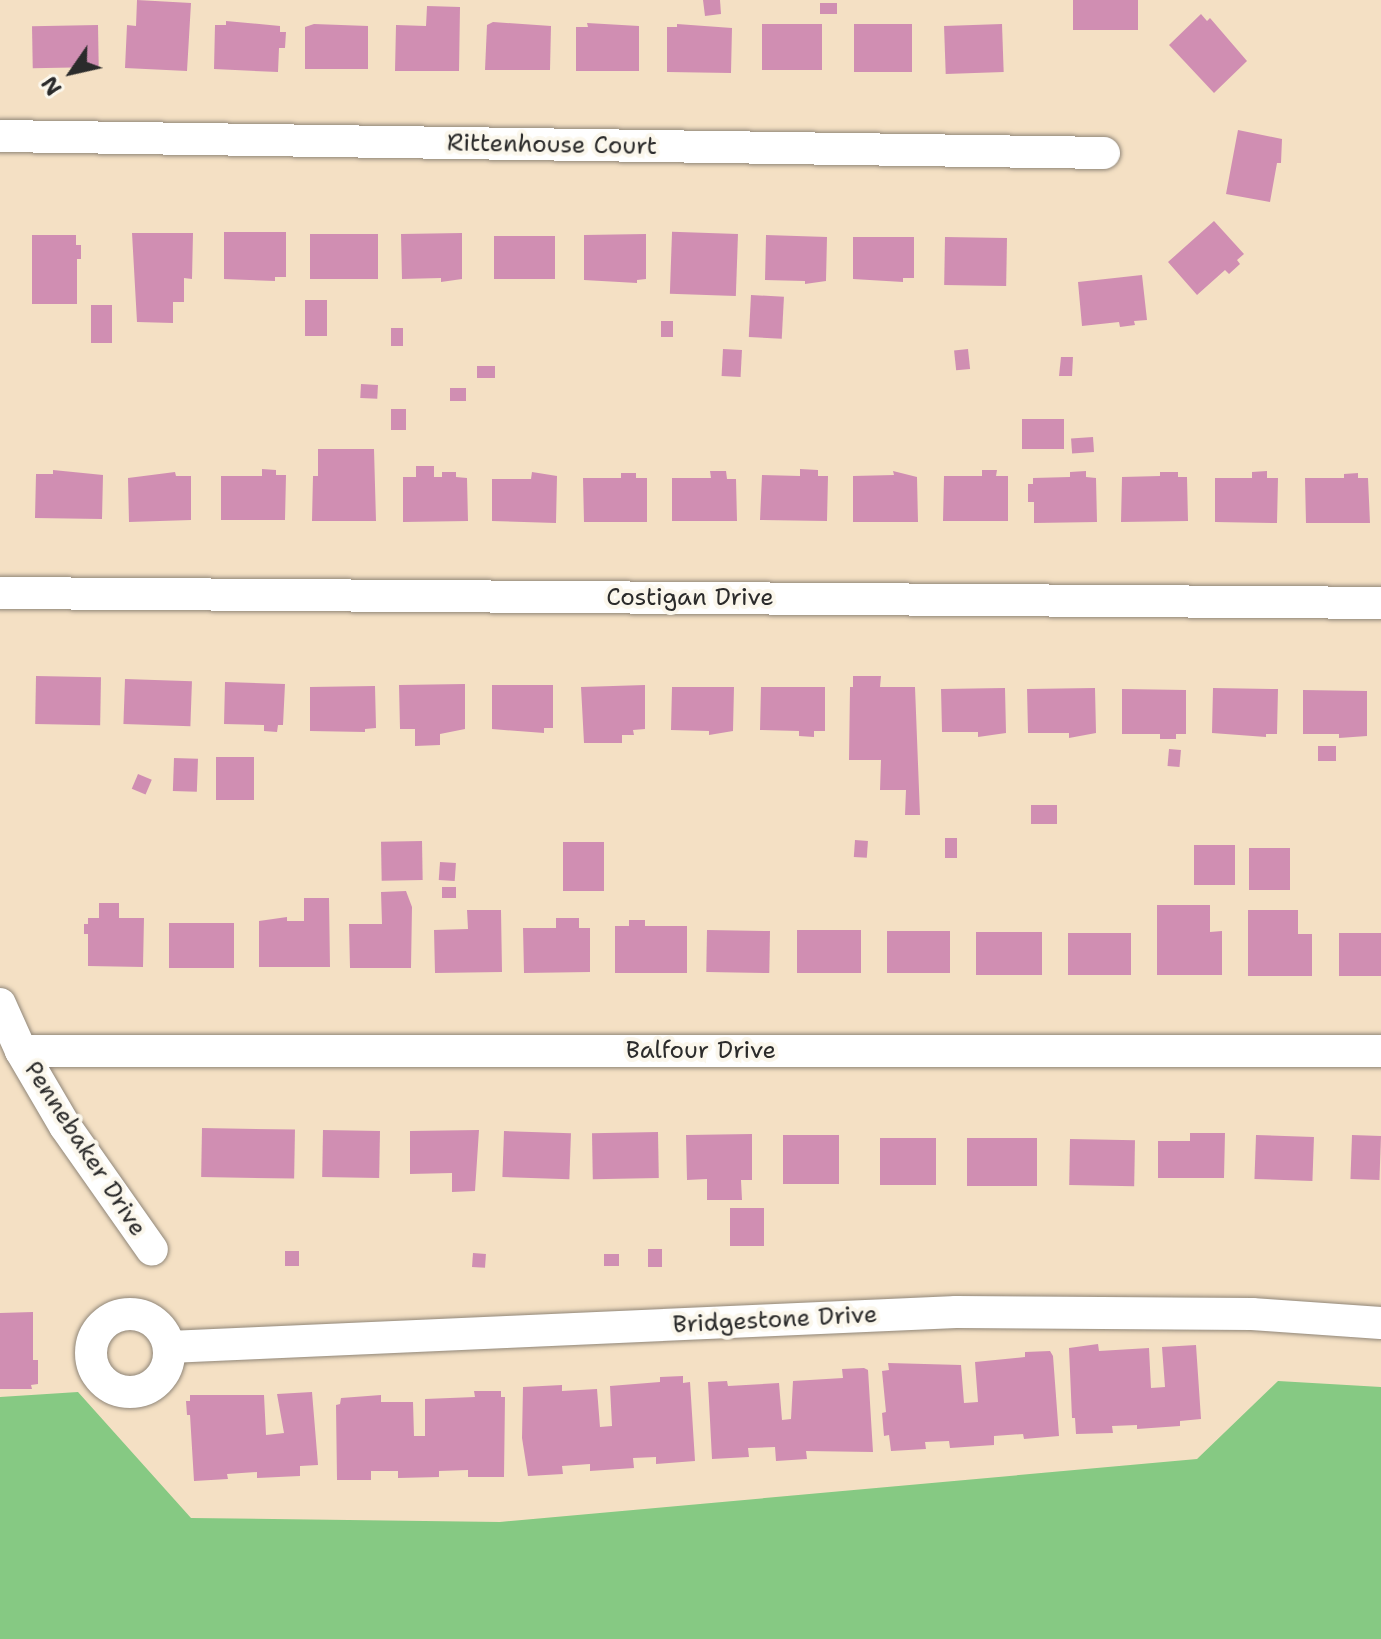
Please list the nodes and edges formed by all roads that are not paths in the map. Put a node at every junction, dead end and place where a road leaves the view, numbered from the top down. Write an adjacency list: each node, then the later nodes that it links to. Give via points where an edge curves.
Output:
1 (0, 136): 2 (street, Rittenhouse Court)
2 (1104, 153)
3 (0, 593): 4 (street, Costigan Drive)
4 (1381, 603)
5 (0, 1004): 6 (street, Pennebaker Drive)
6 (21, 1051): 7 (street, Balfour Drive); 8 (street, Pennebaker Drive, via 65,1126)
7 (1381, 1051)
8 (152, 1250)
9 (1381, 1323): 10 (street, Bridgestone Drive, via 1252,1314 956,1312)
10 (169, 1347)

